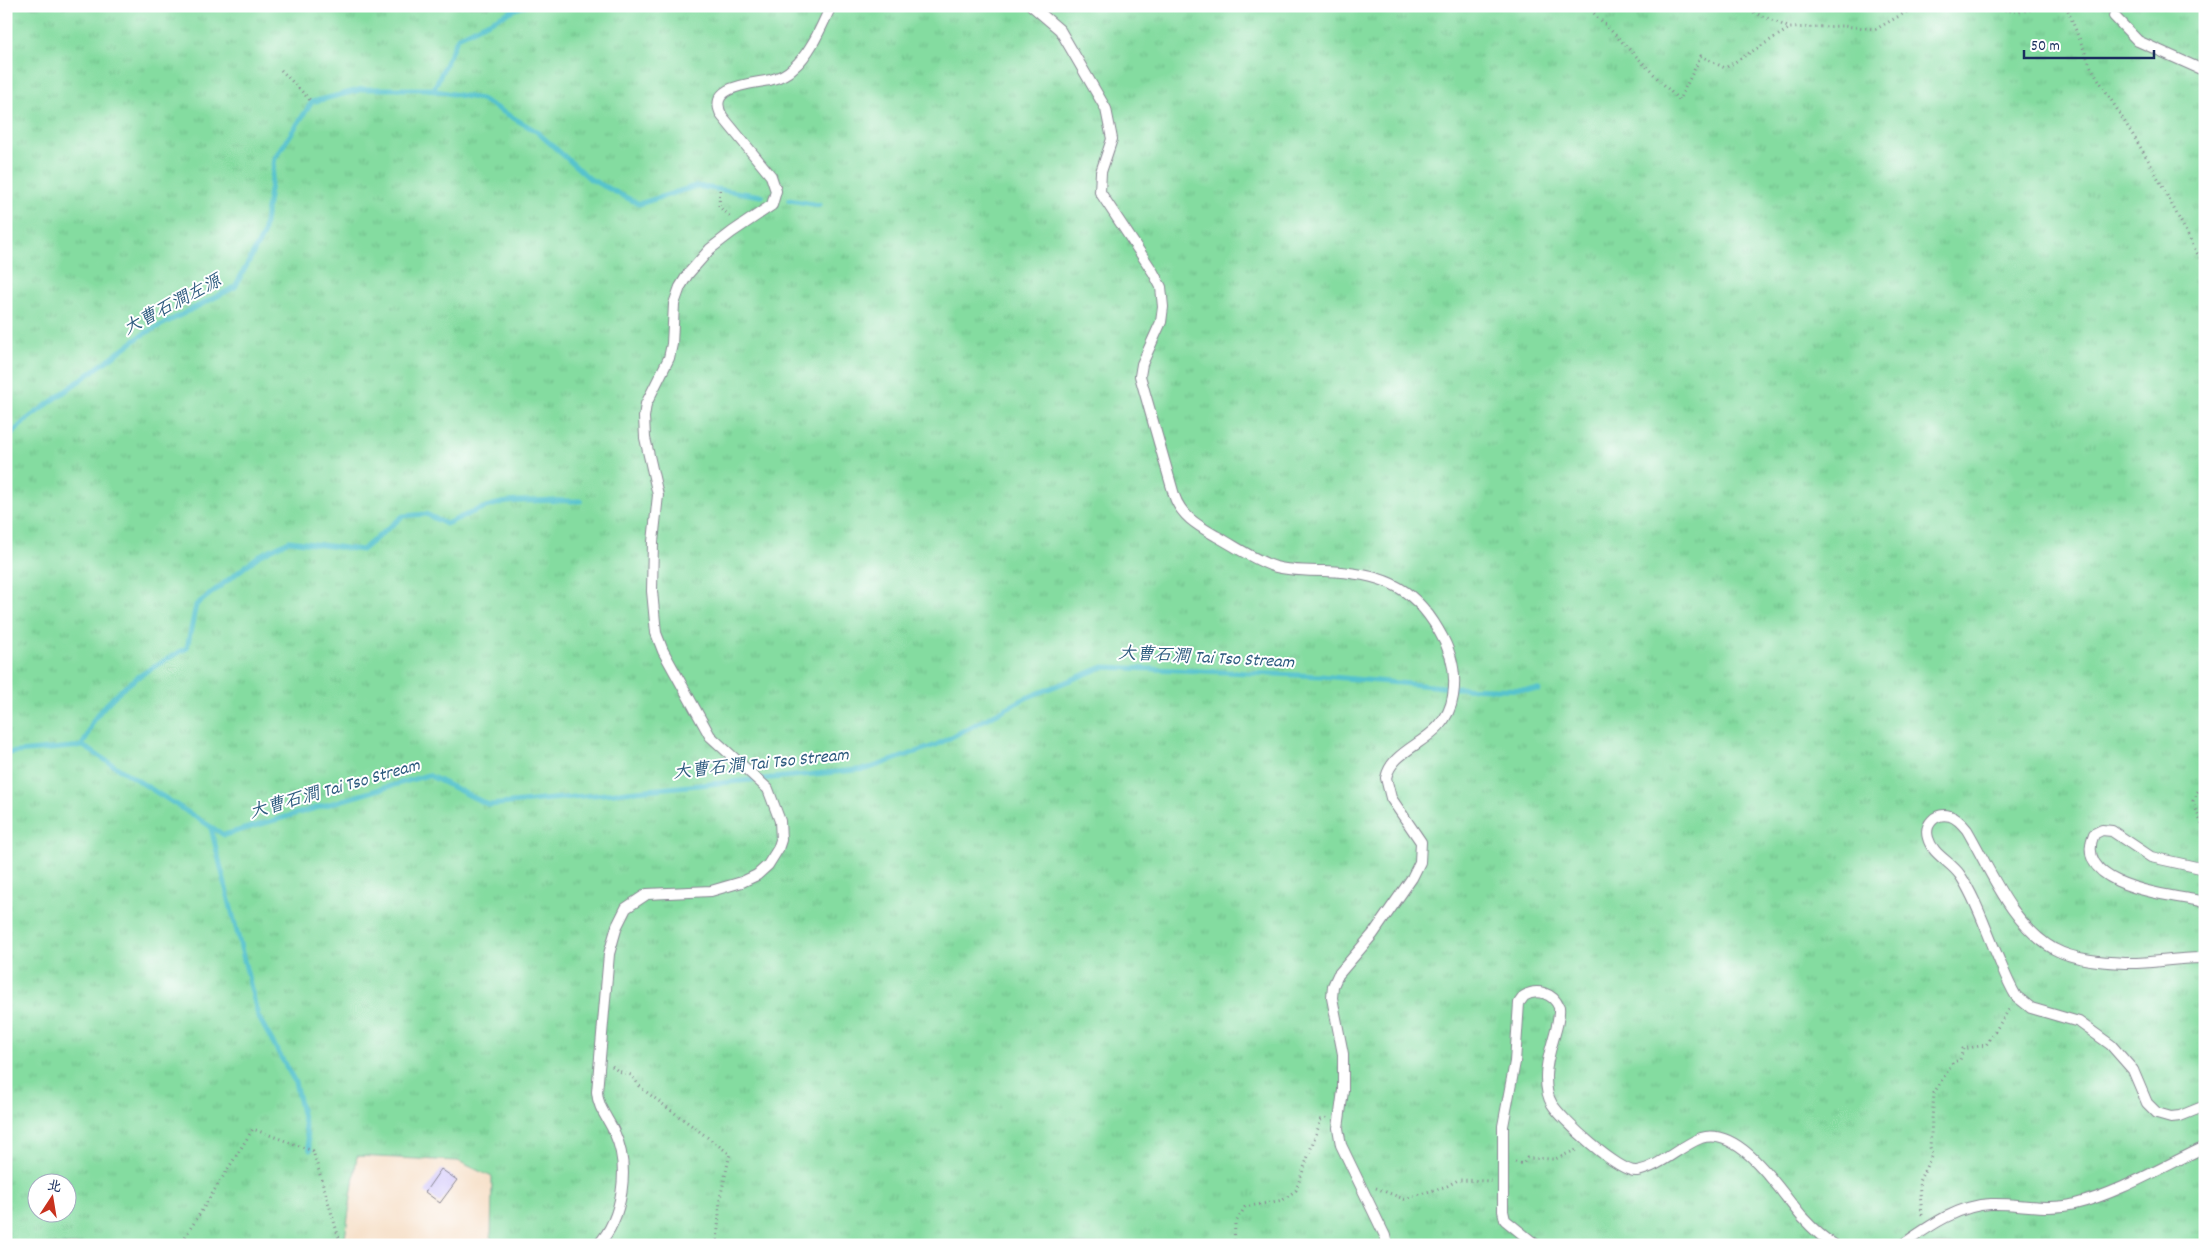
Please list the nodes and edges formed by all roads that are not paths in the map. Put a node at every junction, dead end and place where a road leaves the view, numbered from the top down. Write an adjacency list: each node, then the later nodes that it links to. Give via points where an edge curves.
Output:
1 (831, 6): 10 (lane, via 805,56 794,68 775,79 733,87 721,98 720,113 762,162 775,186 775,196 772,205 706,254 688,274 677,293 669,358 646,404 645,438 658,495 653,558 656,633 706,731 764,785 774,802 781,826 778,850 763,870 742,882 711,891 647,894 626,908 617,926 609,954 597,1098 617,1139 622,1171 617,1210)
2 (1032, 6): 11 (lane, via 1060,30 1106,110 1112,139 1101,172 1100,192 1161,287 1161,322 1140,376 1180,509 1203,528 1276,567 1356,573 1396,585 1430,617 1451,659 1454,682 1449,712 1432,734 1394,762 1386,778 1391,798 1421,842 1420,862 1393,906 1338,975 1333,986 1343,1054 1338,1128 1341,1145)
3 (2114, 16): 4 (lane, via 2138,41)
4 (2205, 71)
5 (2205, 870): 6 (lane, via 2151,857 2112,832 2102,830 2094,834 2091,842 2097,865 2115,881 2128,887)
6 (2205, 902)
7 (2205, 958): 8 (lane, via 2126,963 2080,957 2056,950 2036,937 2011,908 1962,824 1950,816 1941,816 1933,819 1927,831 1931,846 1955,868 1967,886 2016,996 2031,1008 2079,1022 2111,1045 2133,1070 2147,1103 2157,1113 2180,1116)
8 (2205, 1106)
9 (2205, 1147): 14 (lane, via 2088,1200 2057,1207 1989,1204 1963,1210 1920,1231)
10 (598, 1245)
11 (1388, 1245)
12 (1536, 1245): 13 (lane, via 1505,1220 1502,1181 1504,1117 1515,1062 1518,1007 1521,999 1532,992 1551,996 1559,1007 1546,1071 1550,1098 1560,1114 1586,1139 1632,1171 1647,1167 1701,1138 1711,1136 1726,1141 1757,1162 1809,1225)
13 (1834, 1245)
14 (1902, 1245)

